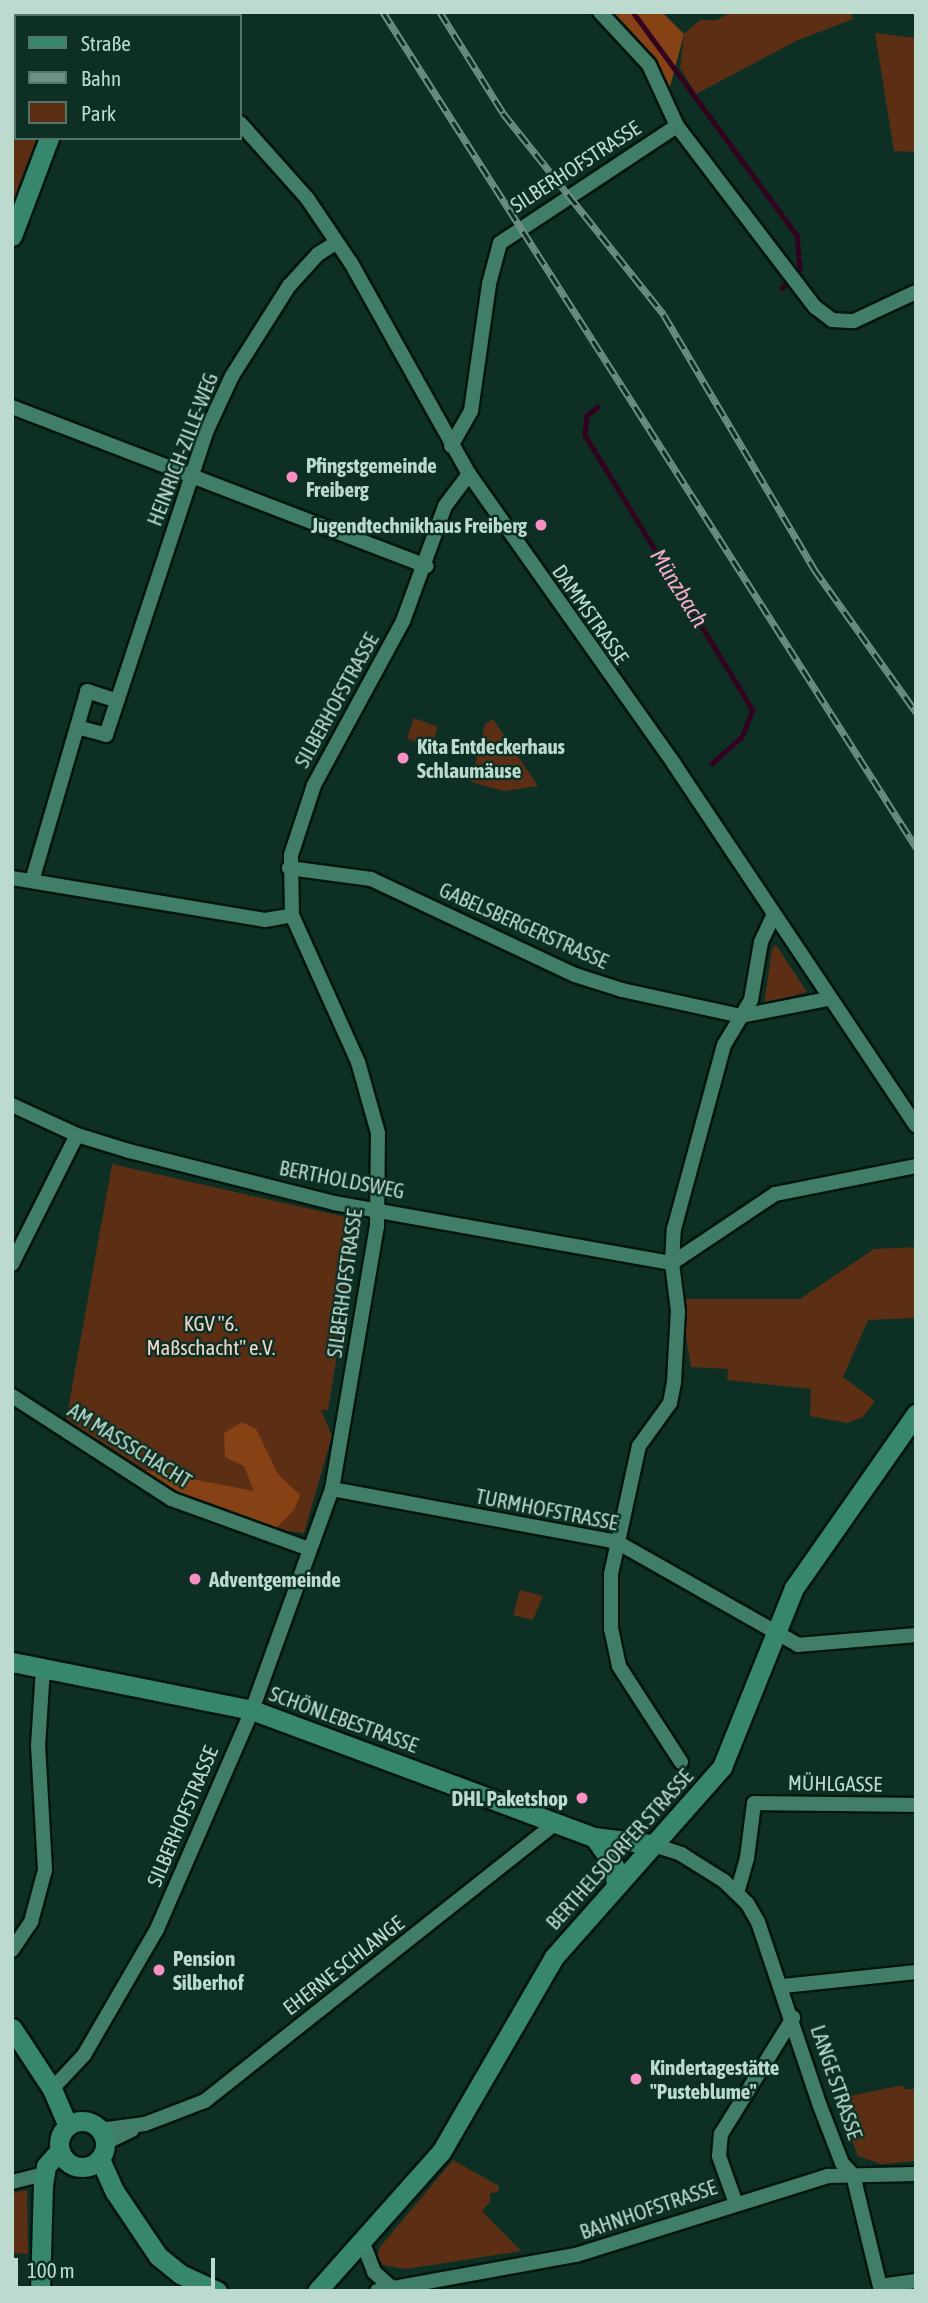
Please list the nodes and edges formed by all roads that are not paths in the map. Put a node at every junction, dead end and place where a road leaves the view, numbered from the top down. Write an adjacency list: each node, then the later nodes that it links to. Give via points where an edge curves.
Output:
1 (600, 12): 3 (street, via 649,65)
2 (242, 125): 6 (street, DAMMSTRASSE, via 307,198)
3 (677, 126): 7 (street, via 801,291 832,320 854,321); 9 (street, SILBERHOFSTRASSE, via 500,243 489,284 471,411)
4 (48, 140): 5 (street)
5 (12, 236)
6 (337, 242): 9 (street, DAMMSTRASSE); 11 (street, HEINRICH-ZILLE-WEG, via 318,254 289,286 250,341 207,430)
7 (916, 292)
8 (12, 407): 11 (street)
9 (451, 446): 10 (street, DAMMSTRASSE)
10 (469, 474): 12 (street, SILBERHOFSTRASSE, via 445,506); 19 (street, DAMMSTRASSE, via 674,764)
11 (191, 476): 12 (street); 13 (street, HEINRICH-ZILLE-WEG)
12 (426, 566): 15 (street, SILBERHOFSTRASSE, via 403,621 314,785)
13 (117, 701): 14 (street, HEINRICH-ZILLE-WEG, via 106,735); 14 (street, via 87,691)
14 (77, 727): 17 (street)
15 (289, 868): 18 (street, SILBERHOFSTRASSE); 21 (street, GABELSBERGERSTRASSE, via 371,878 575,975)
16 (12, 878): 17 (street)
17 (32, 881): 18 (street, via 265,920)
18 (292, 915): 26 (street, SILBERHOFSTRASSE, via 368,1089 378,1133)
19 (773, 916): 20 (street, DAMMSTRASSE); 21 (street, via 761,942 751,1000)
20 (828, 999): 21 (street, GABELSBERGERSTRASSE); 23 (street, DAMMSTRASSE)
21 (741, 1016): 28 (street, via 724,1045 674,1229)
22 (12, 1105): 24 (street, BERTHOLDSWEG)
23 (916, 1125)
24 (77, 1135): 26 (street, BERTHOLDSWEG, via 334,1203); 27 (street)
25 (916, 1166): 28 (street, via 775,1194)
26 (377, 1208): 28 (street, BERTHOLDSWEG); 31 (street, SILBERHOFSTRASSE)
27 (12, 1264)
28 (671, 1264): 32 (street, via 678,1311 670,1403 639,1446)
29 (12, 1396): 33 (street, AM MASSSCHACHT, via 171,1499)
30 (916, 1414): 34 (street, BERTHELSDORFER STRASSE, via 812,1558)
31 (332, 1489): 32 (street, TURMHOFSTRASSE); 33 (street, SILBERHOFSTRASSE, via 320,1532)
32 (617, 1542): 34 (street, TURMHOFSTRASSE); 39 (street, via 610,1586 615,1654 627,1682 650,1709)
33 (309, 1549): 38 (street, SILBERHOFSTRASSE)
34 (774, 1633): 35 (street, TURMHOFSTRASSE, via 797,1645); 43 (street, BERTHELSDORFER STRASSE, via 722,1767)
35 (916, 1635)
36 (12, 1662): 37 (street, SCHÖNLEBESTRASSE)
37 (43, 1668): 38 (street, SCHÖNLEBESTRASSE); 46 (street, via 38,1746 45,1870 31,1922)
38 (251, 1710): 41 (street, SCHÖNLEBESTRASSE); 51 (street, SILBERHOFSTRASSE, via 157,1928 84,2055)
39 (681, 1762)
40 (916, 1805): 45 (street, MÜHLGASSE, via 754,1803)
41 (557, 1822): 42 (street, SCHÖNLEBESTRASSE); 53 (street, EHERNE SCHLANGE, via 226,2086)
42 (594, 1837): 43 (street, SCHÖNLEBESTRASSE); 44 (street, via 614,1866)
43 (651, 1844): 44 (street, BERTHELSDORFER STRASSE); 45 (street, LANGE STRASSE, via 681,1854)
44 (615, 1884): 61 (street, BERTHELSDORFER STRASSE, via 554,1957 441,2152)
45 (737, 1893): 48 (street, LANGE STRASSE, via 758,1922)
46 (12, 1950)
47 (916, 1972): 48 (street)
48 (783, 1986): 49 (street, LANGE STRASSE)
49 (793, 2018): 57 (street, LANGE STRASSE, via 842,2163); 60 (street, via 721,2134 719,2156)
50 (12, 2028): 51 (street)
51 (52, 2089): 52 (street)
52 (75, 2124): 53 (street); 54 (street, via 60,2137)
53 (98, 2150): 54 (street); 66 (street, via 115,2192 158,2256 180,2274)
54 (64, 2156): 55 (street); 59 (street)
55 (45, 2174): 58 (street); 59 (street)
56 (916, 2174): 57 (street, BAHNHOFSTRASSE)
57 (853, 2175): 60 (street, BAHNHOFSTRASSE, via 828,2176); 64 (street, LANGE STRASSE)
58 (12, 2182)
59 (44, 2197): 65 (street)
60 (735, 2201): 63 (street, BAHNHOFSTRASSE, via 576,2255)
61 (363, 2243): 63 (street, via 374,2272); 67 (street, BERTHELSDORFER STRASSE)
62 (916, 2281): 64 (street)
63 (392, 2288): 68 (street, BAHNHOFSTRASSE)
64 (880, 2289)
65 (40, 2291)
66 (217, 2291)
67 (317, 2291)
68 (377, 2291)

